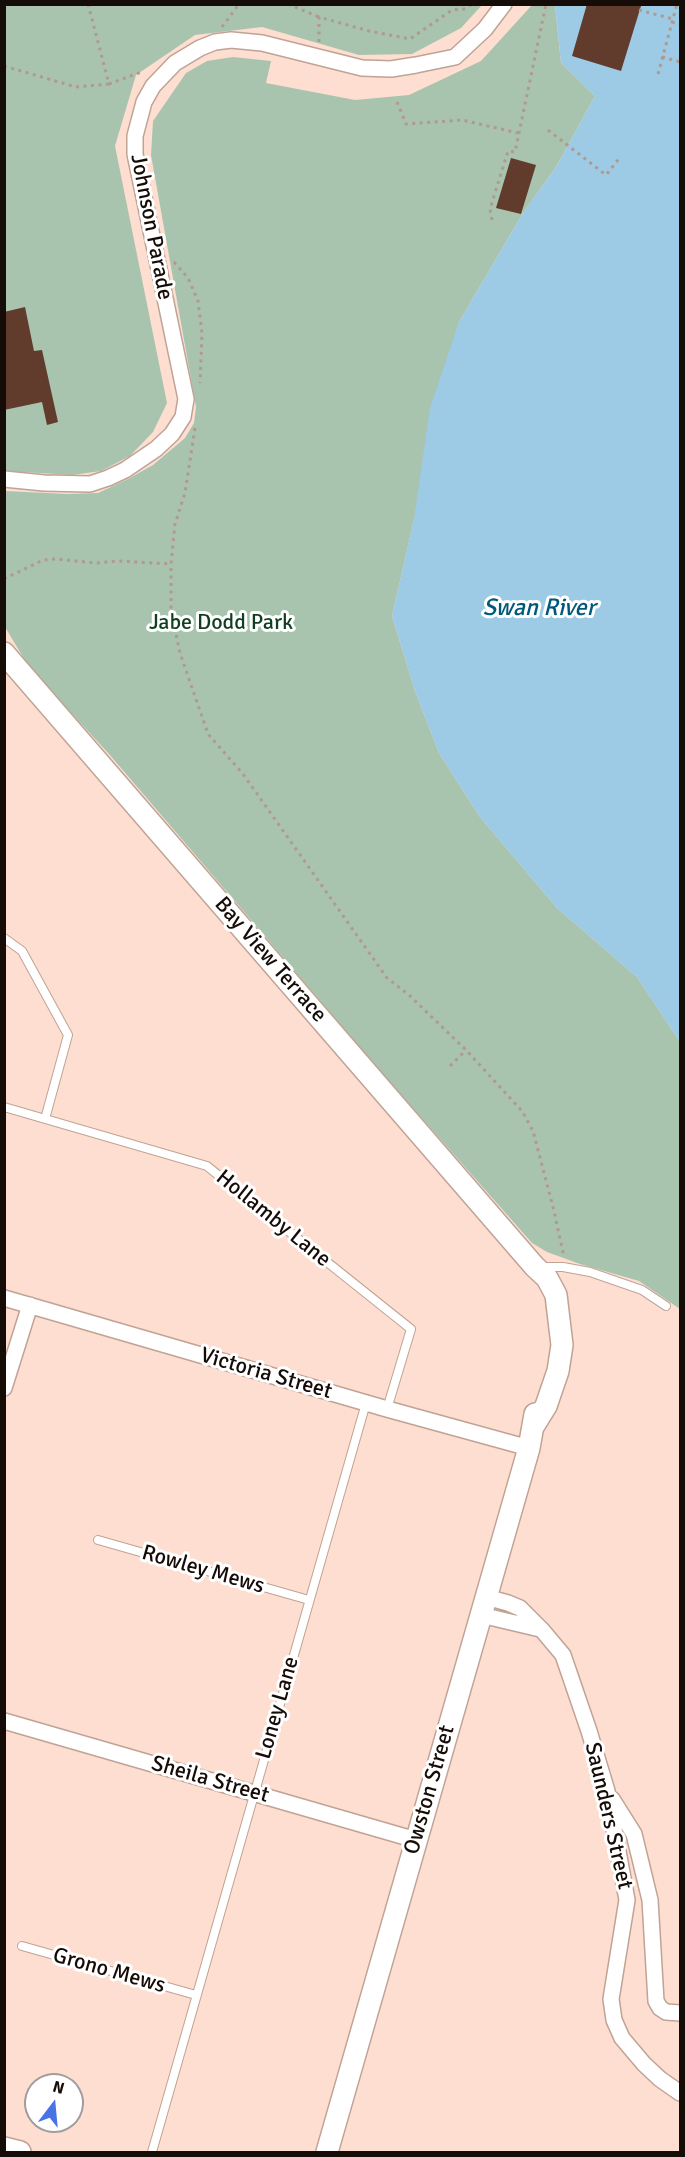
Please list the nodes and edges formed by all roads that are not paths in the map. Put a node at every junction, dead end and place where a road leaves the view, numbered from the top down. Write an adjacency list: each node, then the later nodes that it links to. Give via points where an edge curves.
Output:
1 (504, 4): 2 (street, Johnson Parade, via 485,29 455,57 391,69 362,68 262,43 231,40 215,42 175,63 144,102 135,136 135,154 186,399 183,417 156,449 108,478 90,484)
2 (4, 479)
3 (4, 653): 7 (street, Bay View Terrace)
4 (4, 938): 6 (lane, via 22,951 68,1035)
5 (4, 1107): 6 (lane, Hollamby Lane)
6 (45, 1119): 13 (lane, Hollamby Lane, via 207,1166 411,1329)
7 (535, 1267): 10 (lane, via 590,1272 642,1290); 14 (street, Owston Street, via 537,1284 562,1345 558,1371 546,1407 533,1427)
8 (4, 1298): 9 (street, Victoria Street)
9 (30, 1305): 11 (street); 12 (street, Victoria Street)
10 (666, 1306)
11 (4, 1388)
12 (366, 1403): 13 (street, Victoria Street); 16 (lane, Loney Lane)
13 (387, 1409): 14 (street, Victoria Street)
14 (529, 1448): 17 (street, Owston Street)
15 (98, 1540): 16 (lane, Rowley Mews)
16 (309, 1600): 20 (lane, Loney Lane)
17 (483, 1606): 19 (street, Saunders Street, via 508,1603 520,1608 563,1655); 21 (street, Owston Street)
18 (4, 1721): 20 (street, Sheila Street)
19 (607, 1791): 24 (street, via 634,1834 650,1900 656,2001 666,2012); 25 (street, Saunders Street, via 627,1900 611,1999 614,2020 622,2038 644,2064)
20 (254, 1793): 21 (street, Sheila Street); 23 (lane, Loney Lane)
21 (416, 1840): 29 (street, Owston Street)
22 (22, 1946): 23 (lane, Grono Mews)
23 (196, 1995): 28 (lane, Loney Lane)
24 (681, 2013)
25 (681, 2093)
26 (4, 2148): 27 (street)
27 (20, 2152)
28 (152, 2152)
29 (327, 2152)

